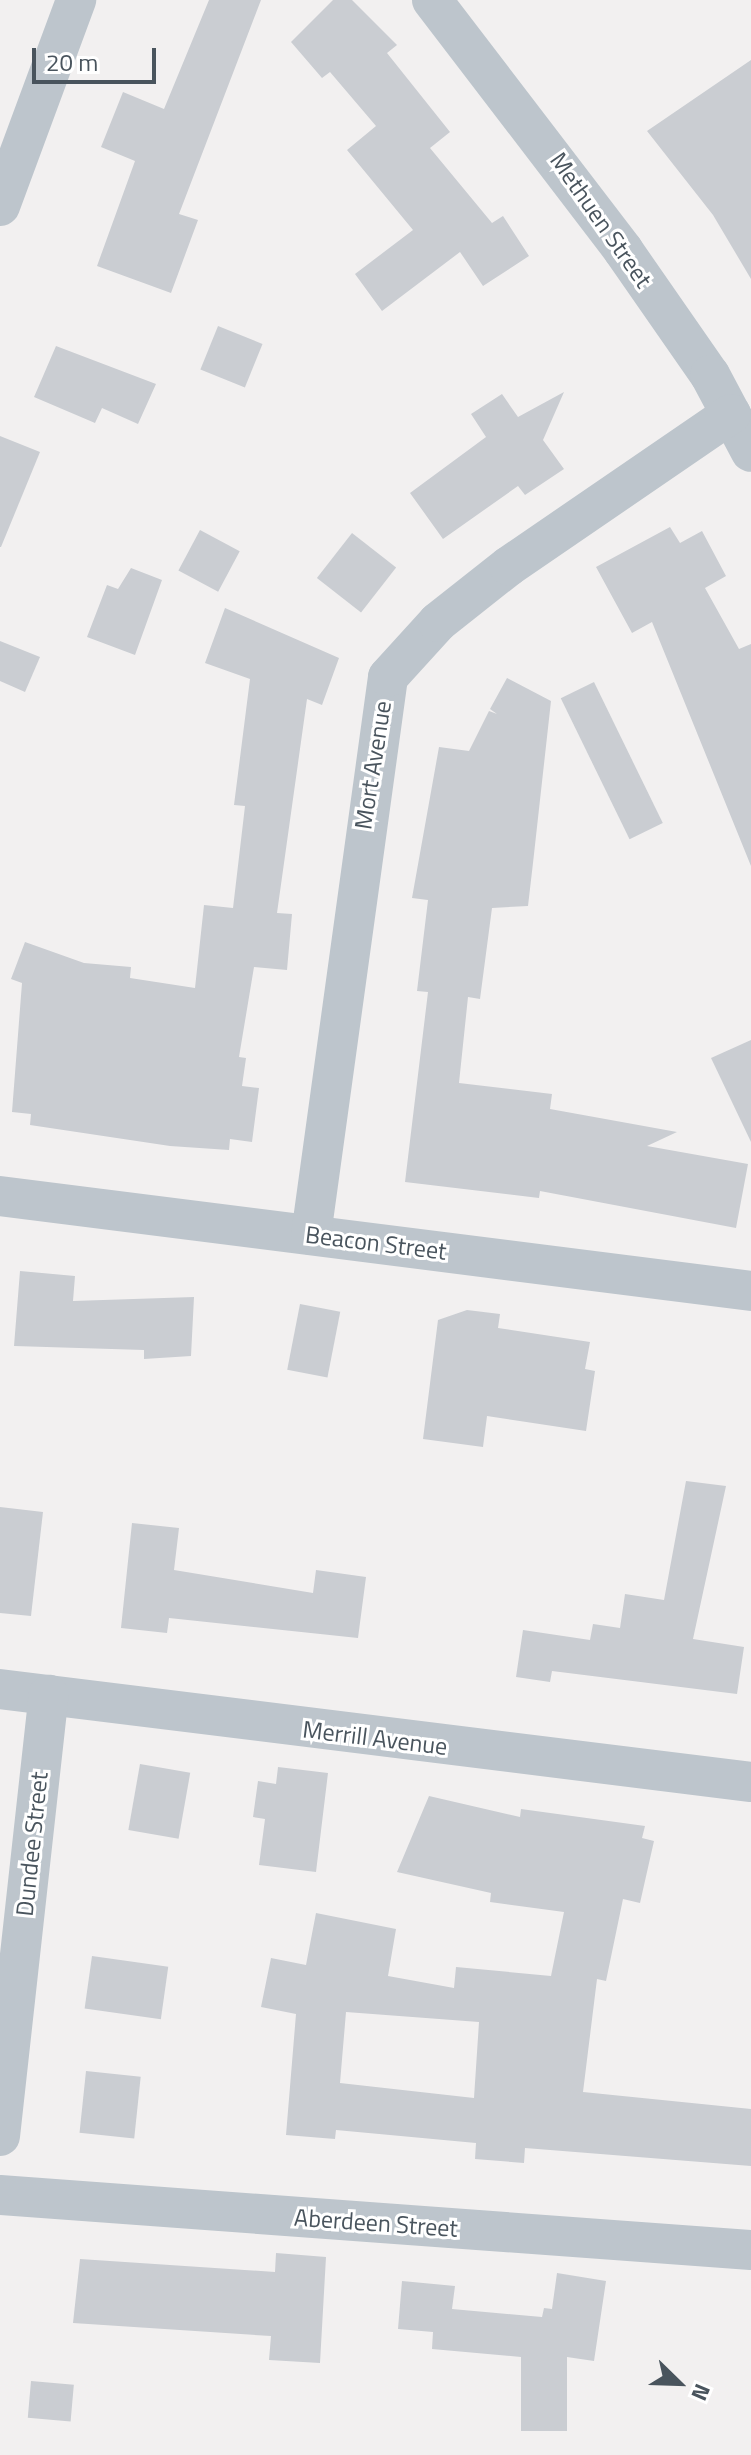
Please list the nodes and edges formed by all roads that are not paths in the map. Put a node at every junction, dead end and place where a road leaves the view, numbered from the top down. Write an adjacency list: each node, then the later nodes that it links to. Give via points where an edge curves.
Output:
1 (76, 0): 3 (street)
2 (432, 0): 4 (street, Methuen Street, via 568,174)
3 (0, 206)
4 (731, 414): 5 (street, Methuen Street); 7 (street, Mort Avenue, via 509,566 438,622 388,677)
5 (751, 452)
6 (0, 1196): 7 (street, Beacon Street)
7 (311, 1235): 8 (street, Beacon Street)
8 (751, 1291)
9 (0, 1689): 10 (street, Merrill Avenue)
10 (49, 1695): 11 (street, Merrill Avenue); 12 (street, Dundee Street)
11 (751, 1782)
12 (0, 2136)
13 (0, 2195): 14 (street, Aberdeen Street)
14 (751, 2250)

